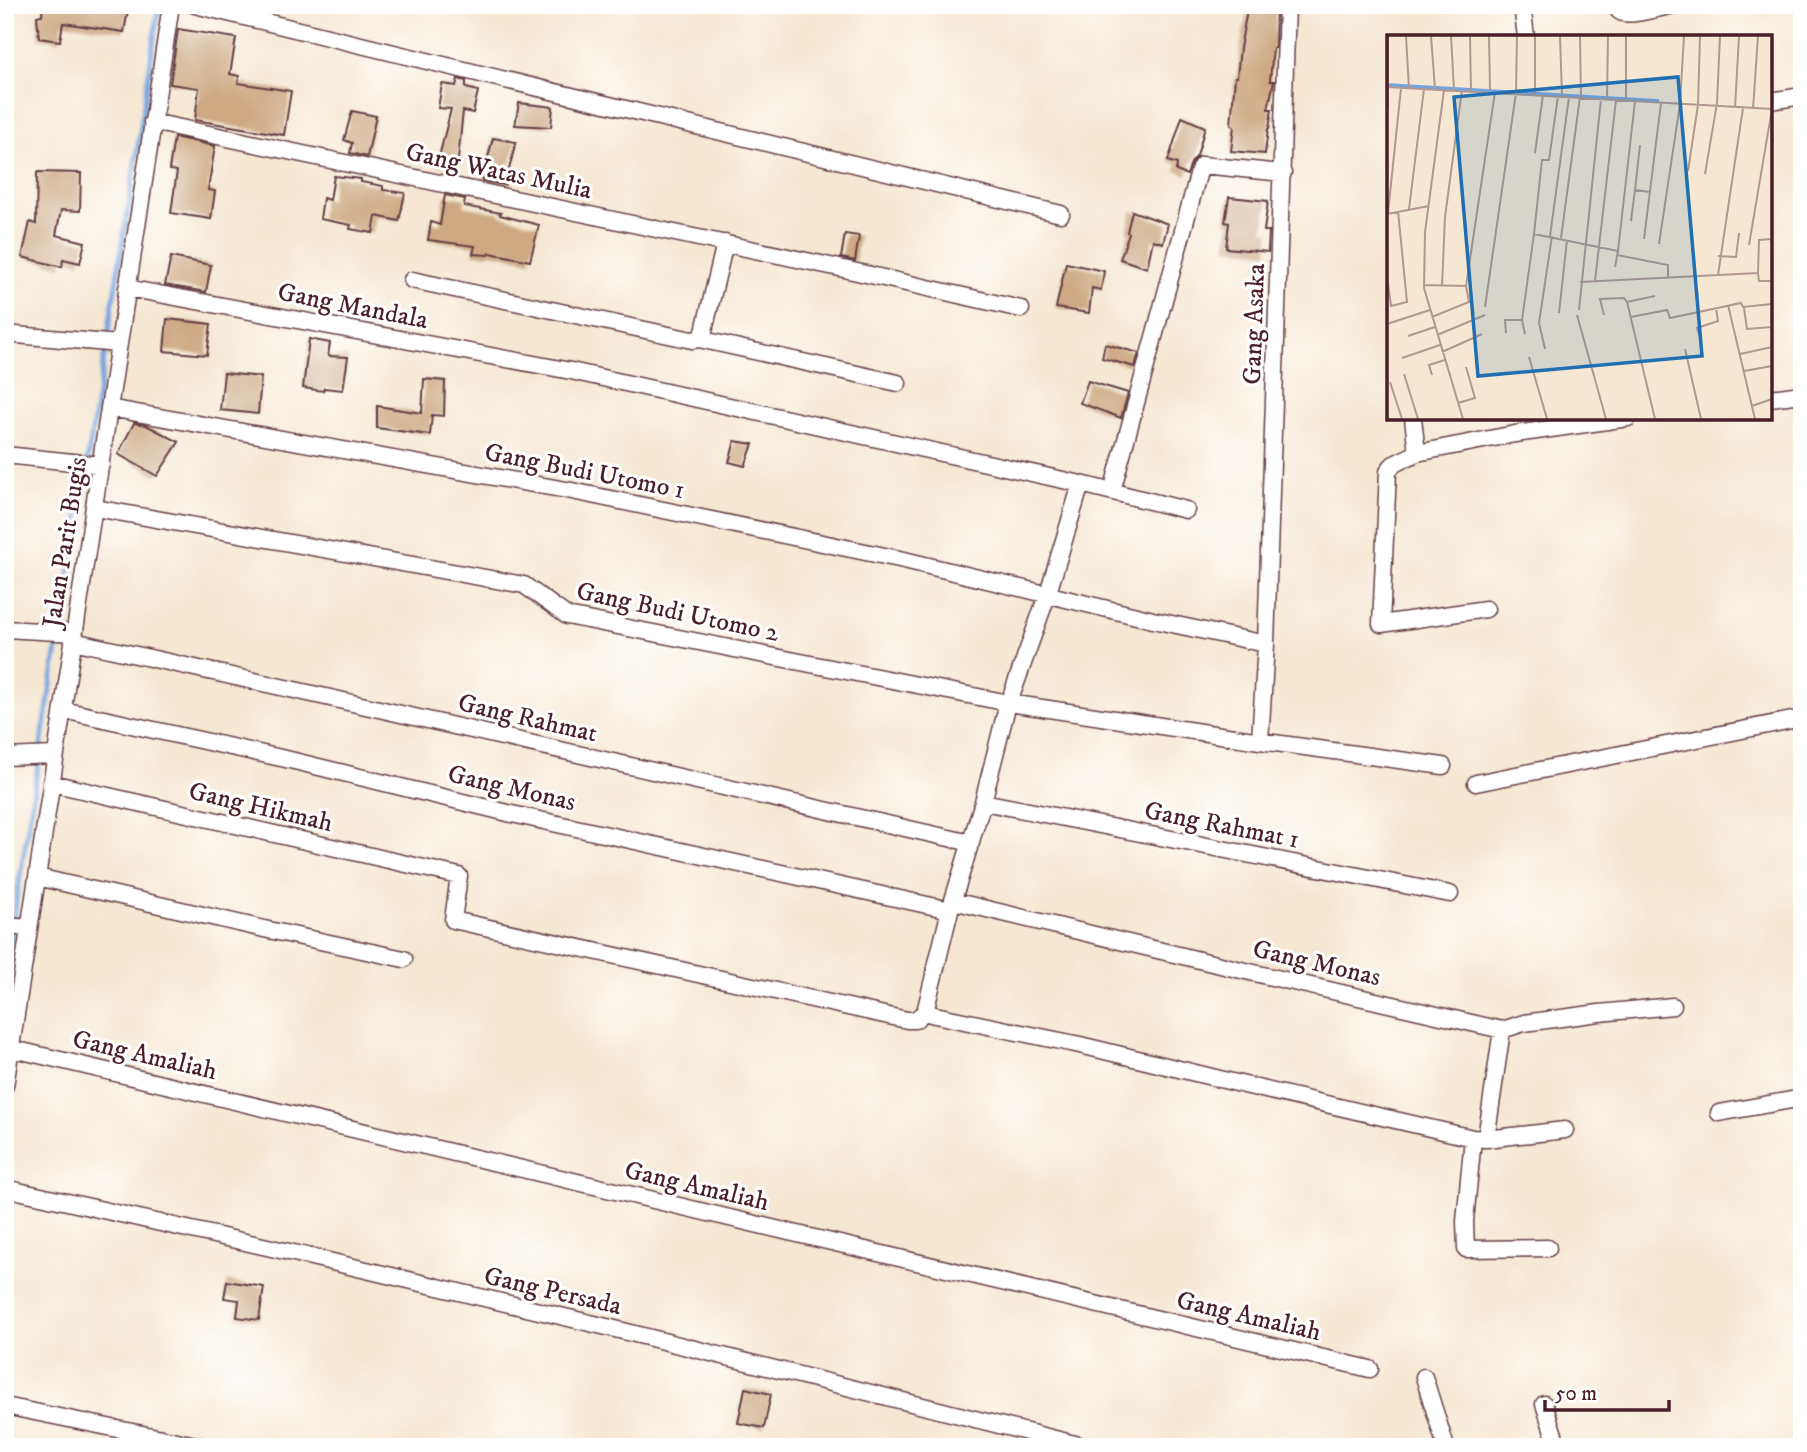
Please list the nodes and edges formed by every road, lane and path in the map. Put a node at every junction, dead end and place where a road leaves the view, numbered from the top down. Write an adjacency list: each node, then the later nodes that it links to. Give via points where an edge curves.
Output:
1 (171, 5): 10 (street, Jalan Parit Bugis)
2 (195, 5): 12 (street)
3 (1287, 5): 11 (street, Gang Asaka)
4 (1522, 5): 7 (street)
5 (1615, 5): 6 (street, via 1623,13)
6 (1674, 5)
7 (1526, 35)
8 (1802, 96): 9 (street)
9 (1772, 101)
10 (152, 121): 13 (street, Gang Watas Mulia); 15 (street, Jalan Parit Bugis)
11 (1283, 173): 31 (street, via 1200,168); 38 (street, Gang Asaka)
12 (1061, 214)
13 (725, 243): 16 (street, Gang Watas Mulia); 18 (street)
14 (412, 280): 18 (street)
15 (127, 288): 19 (street, Jalan Parit Bugis); 30 (street, Gang Mandala, via 571,371)
16 (1021, 309)
17 (5, 334): 19 (street)
18 (699, 339): 20 (street)
19 (119, 344): 23 (street, Jalan Parit Bugis)
20 (898, 383)
21 (1802, 394): 22 (street)
22 (1772, 398)
23 (109, 408): 29 (street, Jalan Parit Bugis); 34 (street, Gang Budi Utomo 1, via 572,491)
24 (1413, 420): 27 (street)
25 (1600, 420): 26 (street)
26 (1514, 426): 27 (street)
27 (1418, 453): 35 (street, via 1394,464 1388,472 1381,624)
28 (5, 456): 29 (street)
29 (101, 465): 32 (street, Jalan Parit Bugis)
30 (1081, 484): 31 (street, Gang Mandala); 34 (street)
31 (1112, 491): 33 (street, Gang Mandala)
32 (95, 508): 37 (street, Jalan Parit Bugis); 39 (street, Gang Budi Utomo 2, via 524,585 567,616)
33 (1186, 510)
34 (1048, 593): 38 (street, Gang Budi Utomo 1); 39 (street)
35 (1486, 609)
36 (5, 629): 37 (street, Gang Rahmat)
37 (74, 637): 40 (street, Jalan Parit Bugis); 49 (street, Gang Rahmat)
38 (1266, 644): 42 (street, Gang Asaka)
39 (1009, 703): 42 (street, Gang Budi Utomo 2); 48 (street)
40 (63, 710): 43 (street, Jalan Parit Bugis); 52 (street, Gang Monas, via 512,814)
41 (1802, 718): 47 (street)
42 (1260, 741): 45 (street, Gang Budi Utomo 2)
43 (55, 755): 44 (street); 46 (street, Jalan Parit Bugis)
44 (5, 757)
45 (1443, 766)
46 (51, 783): 50 (street, Jalan Parit Bugis); 57 (street, Gang Hikmah, via 459,876 453,920 907,1020)
47 (1476, 783)
48 (983, 802): 49 (street); 51 (street, Gang Rahmat 1)
49 (971, 843): 52 (street)
50 (37, 877): 54 (street, Jalan Parit Bugis); 55 (street)
51 (1450, 894)
52 (952, 905): 57 (street); 58 (street, Gang Monas)
53 (5, 926): 54 (street)
54 (29, 928): 59 (street, Jalan Parit Bugis)
55 (404, 959)
56 (1673, 1006): 58 (street, Gang Monas, via 1524,1023)
57 (926, 1011): 64 (street)
58 (1502, 1030): 64 (street)
59 (9, 1047): 60 (street, Jalan Parit Bugis); 67 (street, Gang Amaliah)
60 (5, 1086)
61 (1802, 1098): 62 (street)
62 (1719, 1113)
63 (1564, 1130): 64 (street)
64 (1480, 1138): 66 (street, via 1465,1221 1466,1249)
65 (5, 1188): 72 (street, Gang Persada, via 611,1328)
66 (1548, 1248)
67 (1370, 1369)
68 (1424, 1377): 73 (street)
69 (1544, 1404): 74 (street)
70 (5, 1406): 71 (street)
71 (206, 1447)
72 (1087, 1447)
73 (1446, 1447)
74 (1558, 1447)

